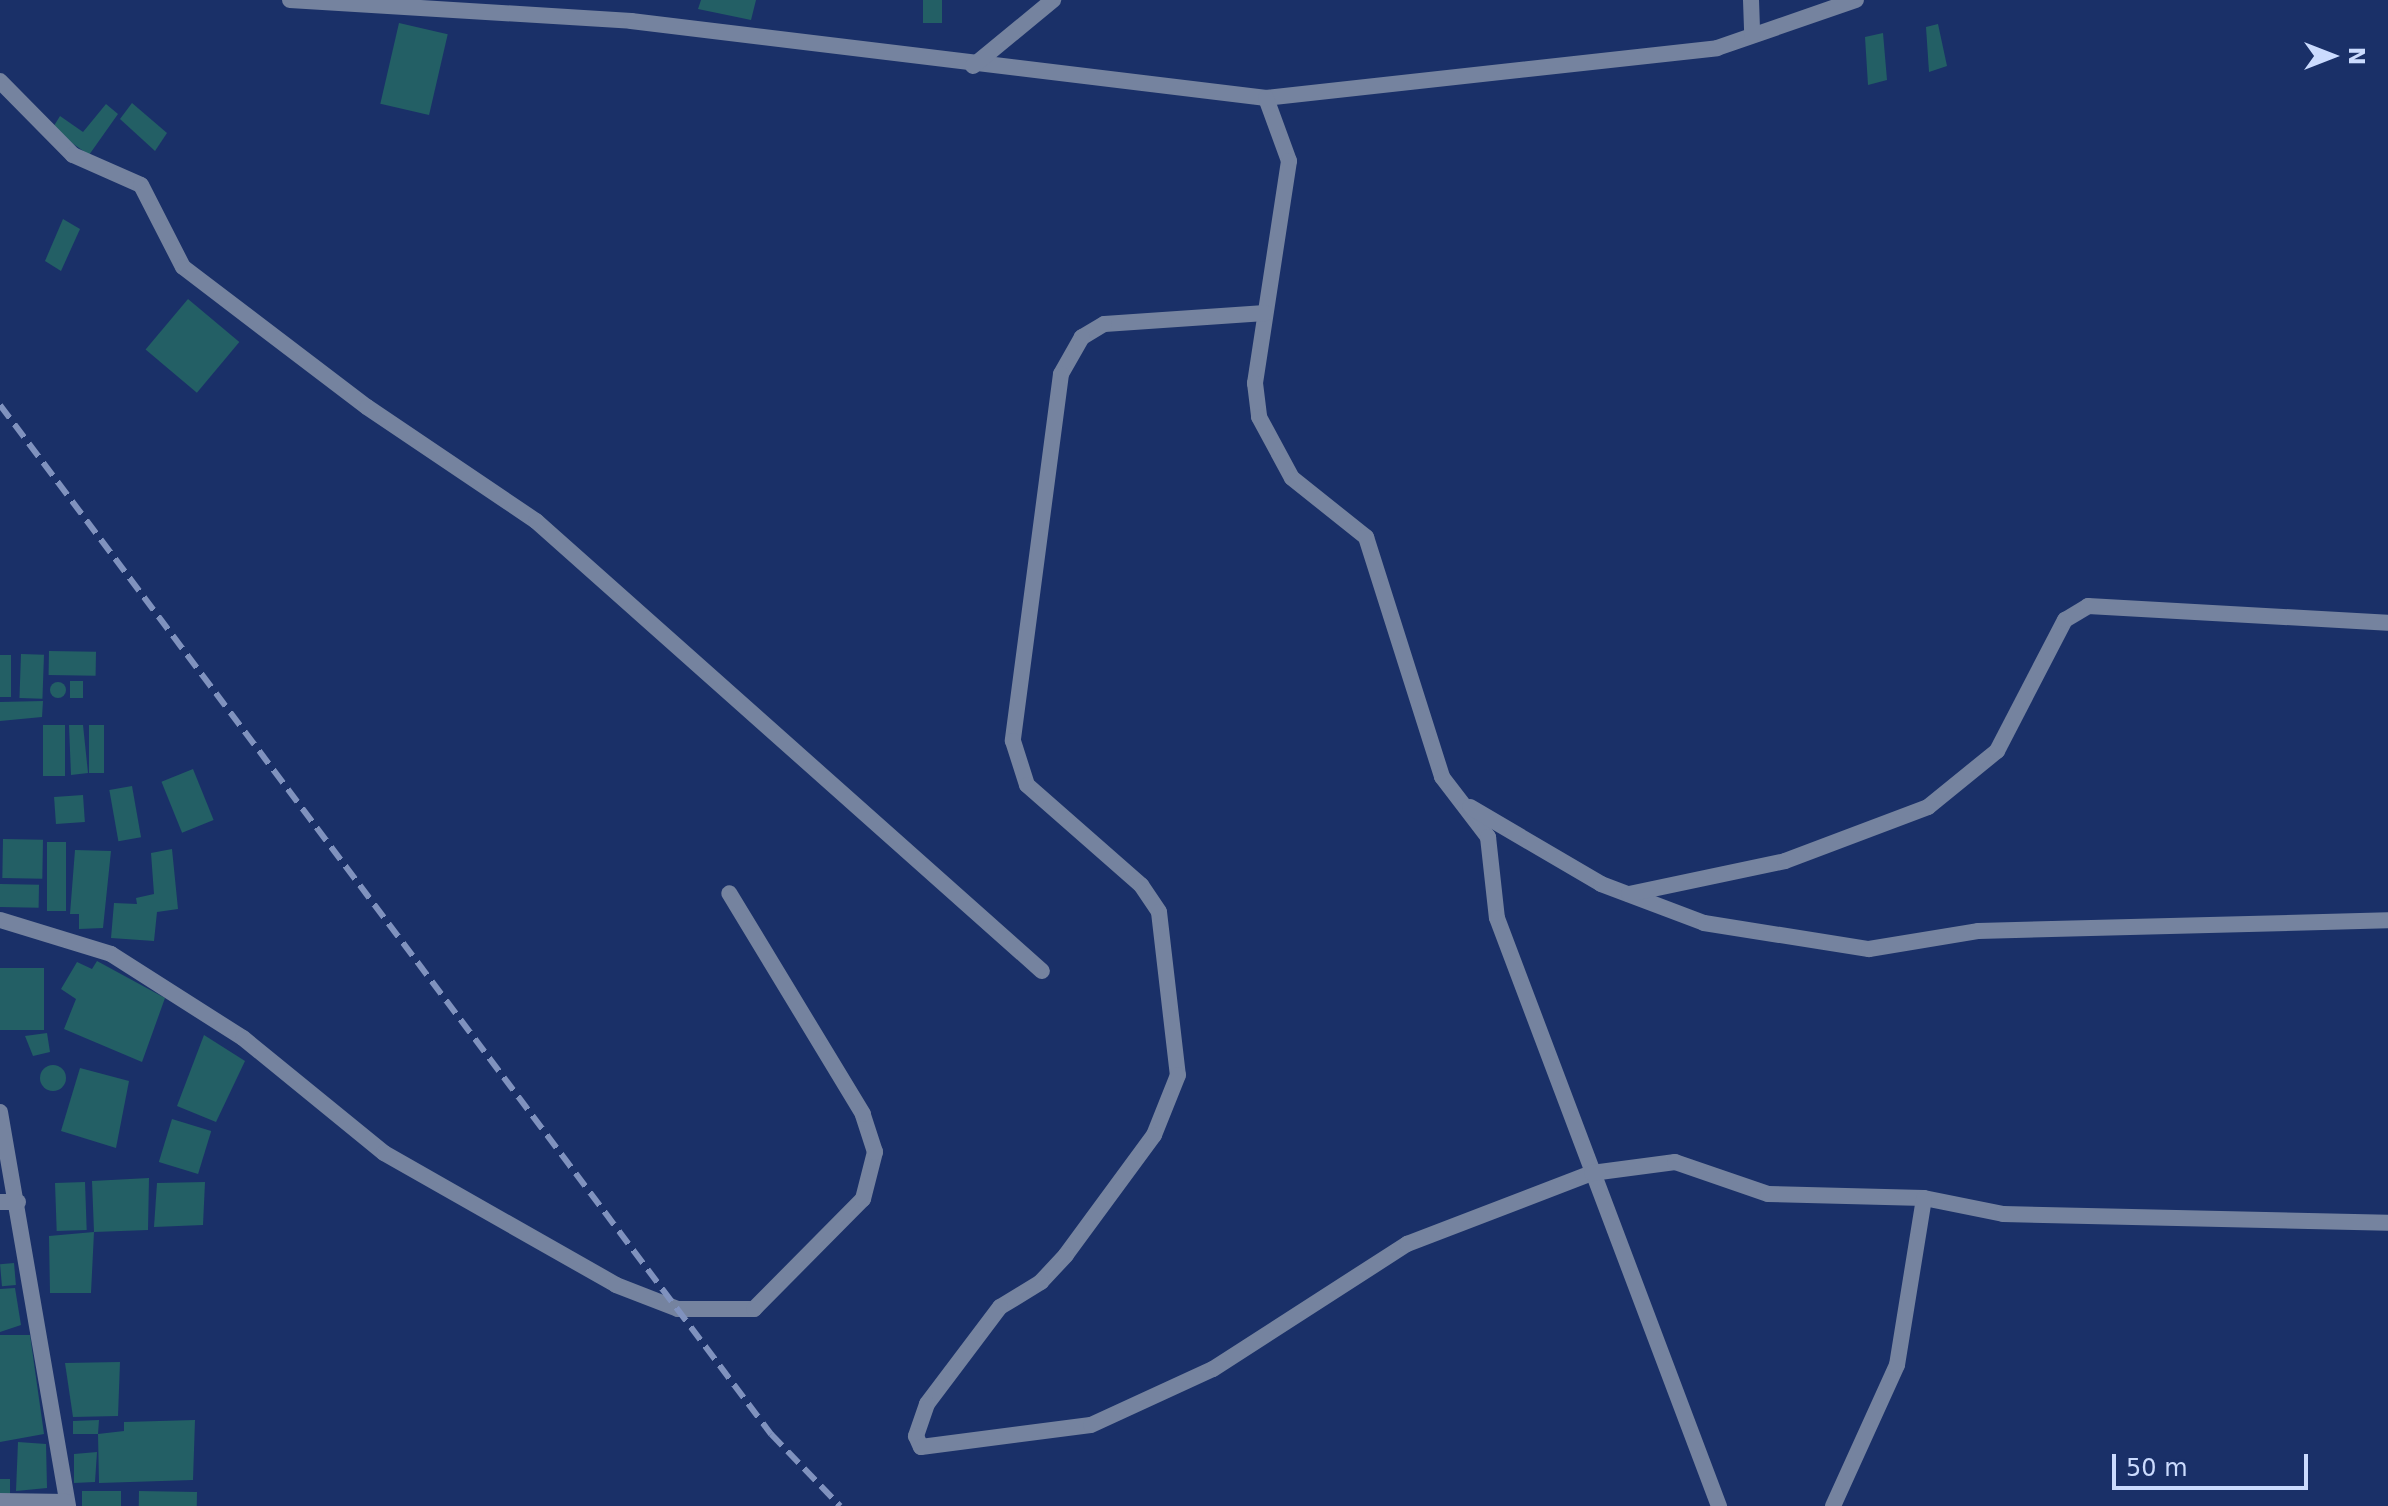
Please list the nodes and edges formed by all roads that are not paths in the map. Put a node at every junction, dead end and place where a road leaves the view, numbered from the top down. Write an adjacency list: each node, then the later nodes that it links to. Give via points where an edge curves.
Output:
1 (290, 0): 6 (street, via 631,21)
2 (1053, 0): 6 (street)
3 (1751, 0): 5 (street)
4 (1856, 0): 5 (street)
5 (1752, 35): 8 (street, via 1717,48)
6 (973, 66): 8 (street)
7 (0, 81): 16 (street, via 73,155 141,185 183,267 367,407 536,521)
8 (1266, 98): 9 (street, via 1289,161)
9 (1265, 313): 11 (street, via 1255,383 1272,452 1292,478 1353,520 1366,537 1442,777); 18 (street, via 1104,324 1082,337 1061,374 1013,741 1027,785 1141,885 1159,912 1178,1075 1154,1135 1053,1272 986,1323 927,1404 916,1436 921,1447 1091,1425 1213,1369 1407,1244)
10 (2388, 623): 13 (street, via 2088,606 2065,620 1997,751 1928,807 1785,861)
11 (1458, 800): 13 (street); 18 (street, via 1488,837 1497,918)
12 (729, 893): 14 (street, via 863,1114 875,1152 863,1199 754,1309 678,1309 616,1285 384,1153 243,1038 111,954)
13 (1627, 894): 15 (street, via 1704,923 1869,949 1978,931)
14 (0, 920)
15 (2388, 920)
16 (1042, 971)
17 (0, 1112): 21 (street)
18 (1592, 1173): 19 (street, via 1675,1162 1768,1194); 26 (street)
19 (1924, 1198): 22 (street, via 2003,1214); 25 (street, via 1897,1365)
20 (0, 1202): 21 (street)
21 (18, 1202): 24 (street)
22 (2388, 1223)
23 (0, 1501): 24 (street)
24 (67, 1504)
25 (1834, 1505)
26 (1719, 1506)

